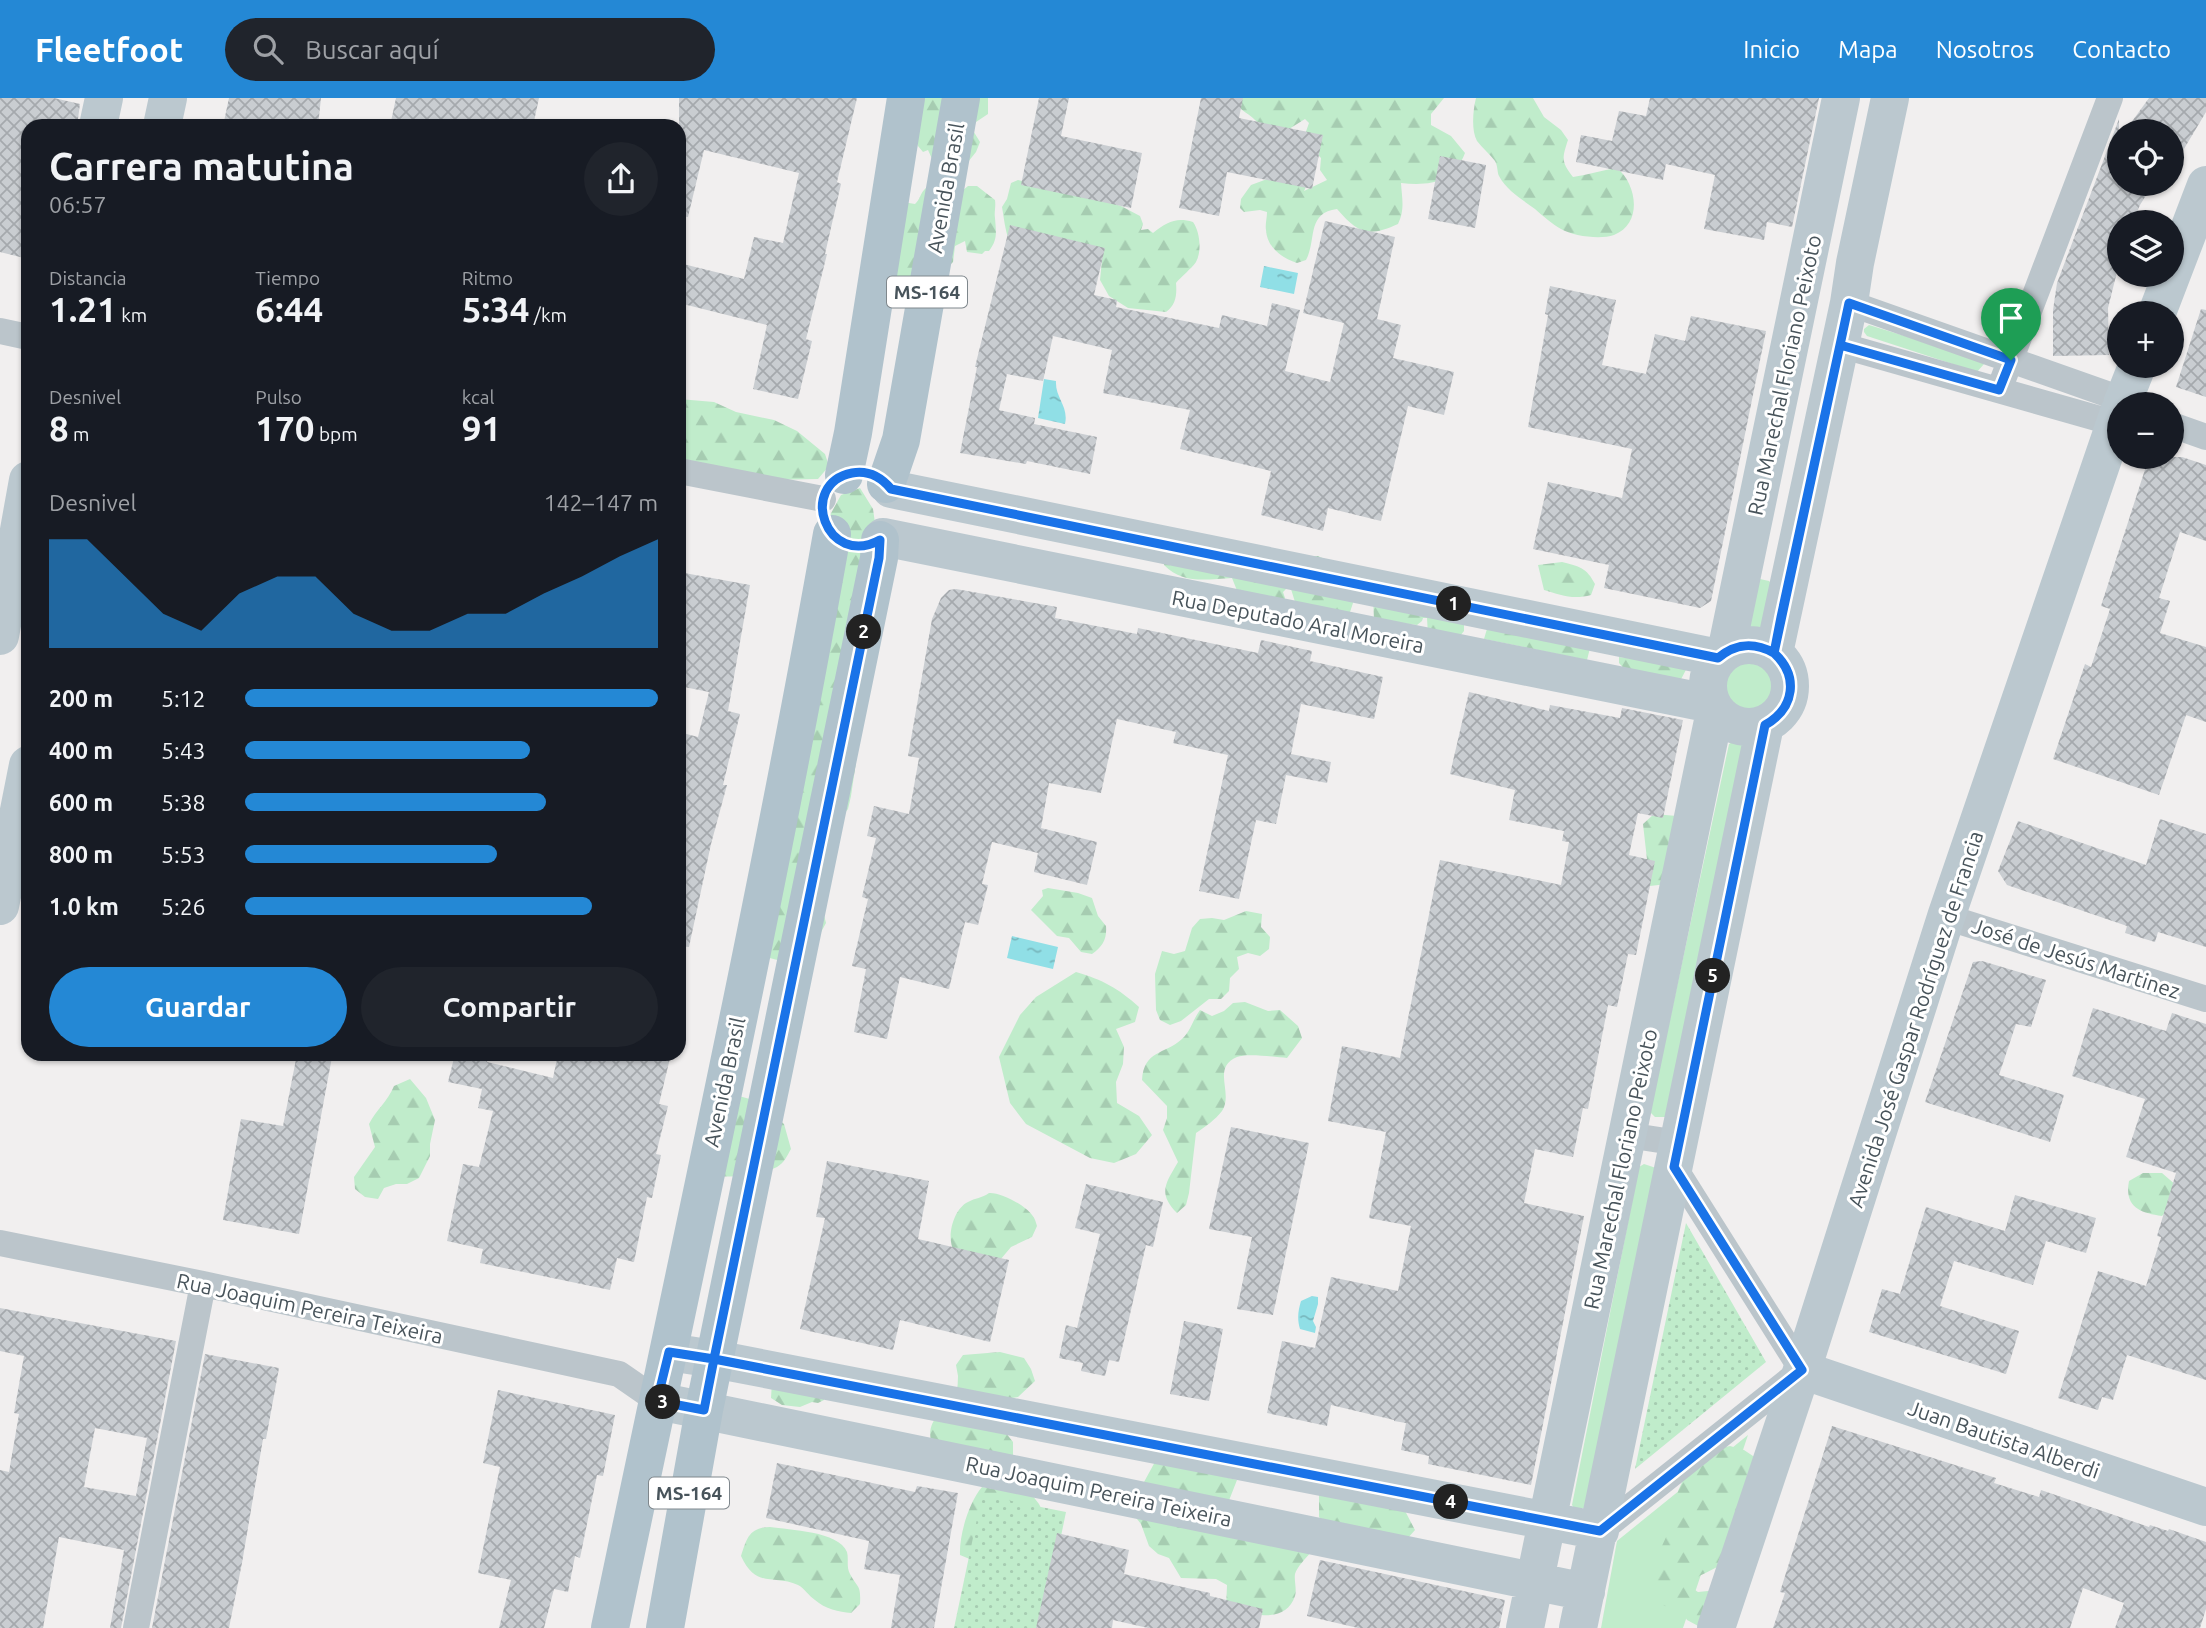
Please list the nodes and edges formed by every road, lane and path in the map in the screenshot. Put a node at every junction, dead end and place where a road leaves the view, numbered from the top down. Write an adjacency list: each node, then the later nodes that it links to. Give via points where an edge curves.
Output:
1 (104, 98): 8 (main road)
2 (168, 98): 9 (main road)
3 (906, 98): 25 (main road, Avenida Brasil / MS-164, via 853,433)
4 (961, 98): 24 (main road, Avenida Brasil / MS-164, via 901,440)
5 (1841, 98): 30 (main road, Rua Marechal Floriano Peixoto)
6 (1890, 98): 12 (main road)
7 (2110, 98): 16 (street)
8 (100, 119)
9 (164, 119)
10 (2206, 185): 11 (main road)
11 (2162, 301)
12 (1849, 303): 15 (main road); 16 (street)
13 (0, 331): 14 (street)
14 (21, 336)
15 (1840, 345): 17 (street); 29 (main road)
16 (2011, 360): 17 (street); 18 (street)
17 (1999, 390): 19 (street)
18 (2107, 395)
19 (2107, 400)
20 (2184, 429): 21 (street)
21 (2206, 437)
22 (2107, 448): 35 (main road, Avenida José Gaspar Rodríguez de Francia)
23 (686, 472): 25 (street)
24 (888, 486): 25 (main road, via 870,473 856,472); 27 (main road, MS-164, via 896,515); 30 (main road)
25 (833, 503): 27 (main road, via 845,543 859,547); 41 (main road, Avenida Brasil / MS-164, via 807,678)
26 (21, 519): 28 (main road)
27 (882, 539): 31 (main road, Rua Deputado Aral Moreira); 42 (main road, MS-164)
28 (0, 636)
29 (1774, 653): 30 (main road, via 1751,645); 32 (main road, via 1787,670 1790,696 1780,714)
30 (1722, 655): 31 (main road, via 1708,681)
31 (1714, 708): 32 (main road, via 1723,719 1742,727); 37 (main road, Rua Marechal Floriano Peixoto)
32 (1765, 725): 38 (main road)
33 (21, 800): 34 (main road)
34 (0, 906)
35 (1946, 918): 36 (street, José de Jesús Martinez); 43 (main road, Avenida José Gaspar Rodríguez de Francia)
36 (2206, 999)
37 (1627, 1135): 38 (street); 48 (main road, Rua Marechal Floriano Peixoto)
38 (1676, 1155): 43 (street); 49 (main road)
39 (0, 1243): 40 (street, Rua Joaquim Pereira Teixeira)
40 (203, 1284): 44 (street, Rua Joaquim Pereira Teixeira); 52 (street)
41 (669, 1352): 42 (main road); 44 (street); 45 (main road, Avenida Brasil / MS-164)
42 (714, 1359): 46 (main road, MS-164); 48 (main road)
43 (1802, 1370): 47 (main road, Juan Bautista Alberdi); 49 (street); 56 (main road, Avenida José Gaspar Rodríguez de Francia)
44 (619, 1374): 45 (street, Rua Joaquim Pereira Teixeira)
45 (657, 1401): 46 (main road, Rua Joaquim Pereira Teixeira); 53 (main road, Avenida Brasil / MS-164)
46 (704, 1410): 50 (main road, Rua Joaquim Pereira Teixeira); 54 (main road, MS-164)
47 (2206, 1507)
48 (1547, 1520): 49 (main road); 50 (main road, Rua Marechal Floriano Peixoto)
49 (1600, 1531): 51 (main road)
50 (1535, 1581): 51 (main road, Rua Joaquim Pereira Teixeira); 55 (main road, Rua Marechal Floriano Peixoto)
51 (1582, 1610)
52 (136, 1628)
53 (610, 1628)
54 (665, 1628)
55 (1525, 1628)
56 (1716, 1628)

